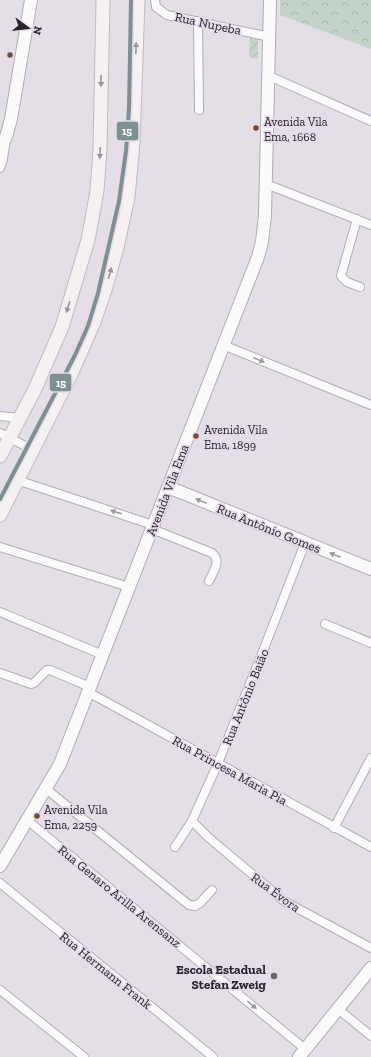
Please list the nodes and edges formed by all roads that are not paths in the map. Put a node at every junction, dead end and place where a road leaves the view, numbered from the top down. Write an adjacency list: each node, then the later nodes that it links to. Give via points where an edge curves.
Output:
1 (31, 0): 11 (main road, via 11,119)
2 (103, 0): 20 (main road, one-way to 20, via 100,149 97,191 89,233 62,327 35,390)
3 (138, 0): 22 (main road, one-way to 3, via 94,322 117,248 128,198 133,144)
4 (155, 0): 6 (street, Rua Nupeba, via 156,7 166,15)
5 (270, 0): 7 (main road, Avenida Vila Ema)
6 (198, 21): 7 (street, Rua Nupeba); 9 (street)
7 (270, 37): 8 (main road, Avenida Vila Ema)
8 (268, 76): 10 (street); 13 (main road, Avenida Vila Ema)
9 (199, 110)
10 (371, 121)
11 (3, 141): 12 (street)
12 (0, 168)
13 (266, 184): 14 (street); 17 (main road, Avenida Vila Ema, via 264,232 258,257)
14 (357, 219): 15 (street); 16 (street, via 341,276 347,282)
15 (371, 225)
16 (360, 287)
17 (223, 345): 18 (street, one-way to 18); 25 (main road, Avenida Vila Ema)
18 (371, 405)
19 (0, 416): 20 (street)
20 (19, 418): 21 (main road)
21 (5, 435): 22 (street); 23 (main road)
22 (33, 450): 24 (main road)
23 (0, 456)
24 (17, 480): 26 (main road); 27 (street, one-way to 24)
25 (168, 488): 27 (main road, Avenida Vila Ema); 28 (main road, Rua Antônio Gomes, one-way to 25)
26 (0, 514)
27 (153, 527): 31 (street, via 216,556 216,566); 32 (main road, Avenida Vila Ema)
28 (305, 543): 30 (main road, Rua Antônio Gomes, one-way to 28); 40 (street, Rua Antônio Baião)
29 (0, 547): 32 (street)
30 (371, 569)
31 (209, 581)
32 (129, 587): 36 (main road, Avenida Vila Ema)
33 (0, 612): 36 (street)
34 (325, 624): 35 (street)
35 (371, 643)
36 (103, 655): 38 (main road, Avenida Vila Ema)
37 (0, 673): 38 (street, Rua Princesa Maria Pia, via 31,684 46,670 50,670)
38 (89, 690): 40 (street, Rua Princesa Maria Pia); 41 (main road, Avenida Vila Ema, via 60,764)
39 (371, 758): 44 (street)
40 (218, 763): 43 (street, Rua Antônio Baião); 44 (street, Rua Princesa Maria Pia)
41 (46, 788): 42 (main road, Avenida Vila Ema); 49 (street, via 189,905 195,906 200,903)
42 (27, 820): 47 (main road, Avenida Vila Ema); 55 (street, Rua Genaro Arilla Arensanz, one-way to 55)
43 (192, 821): 45 (street, Rua Antônio Baião); 50 (street, Rua Évora, via 284,901)
44 (334, 828): 46 (street, Rua Princesa Maria Pia)
45 (175, 847)
46 (371, 847)
47 (0, 866)
48 (0, 883): 57 (street, Rua Hermann Frank)
49 (212, 890)
50 (371, 948)
51 (371, 968): 53 (main road)
52 (0, 990): 56 (street)
53 (338, 1009): 54 (street); 55 (main road)
54 (371, 1036)
55 (302, 1053)
56 (84, 1057)
57 (213, 1057)

